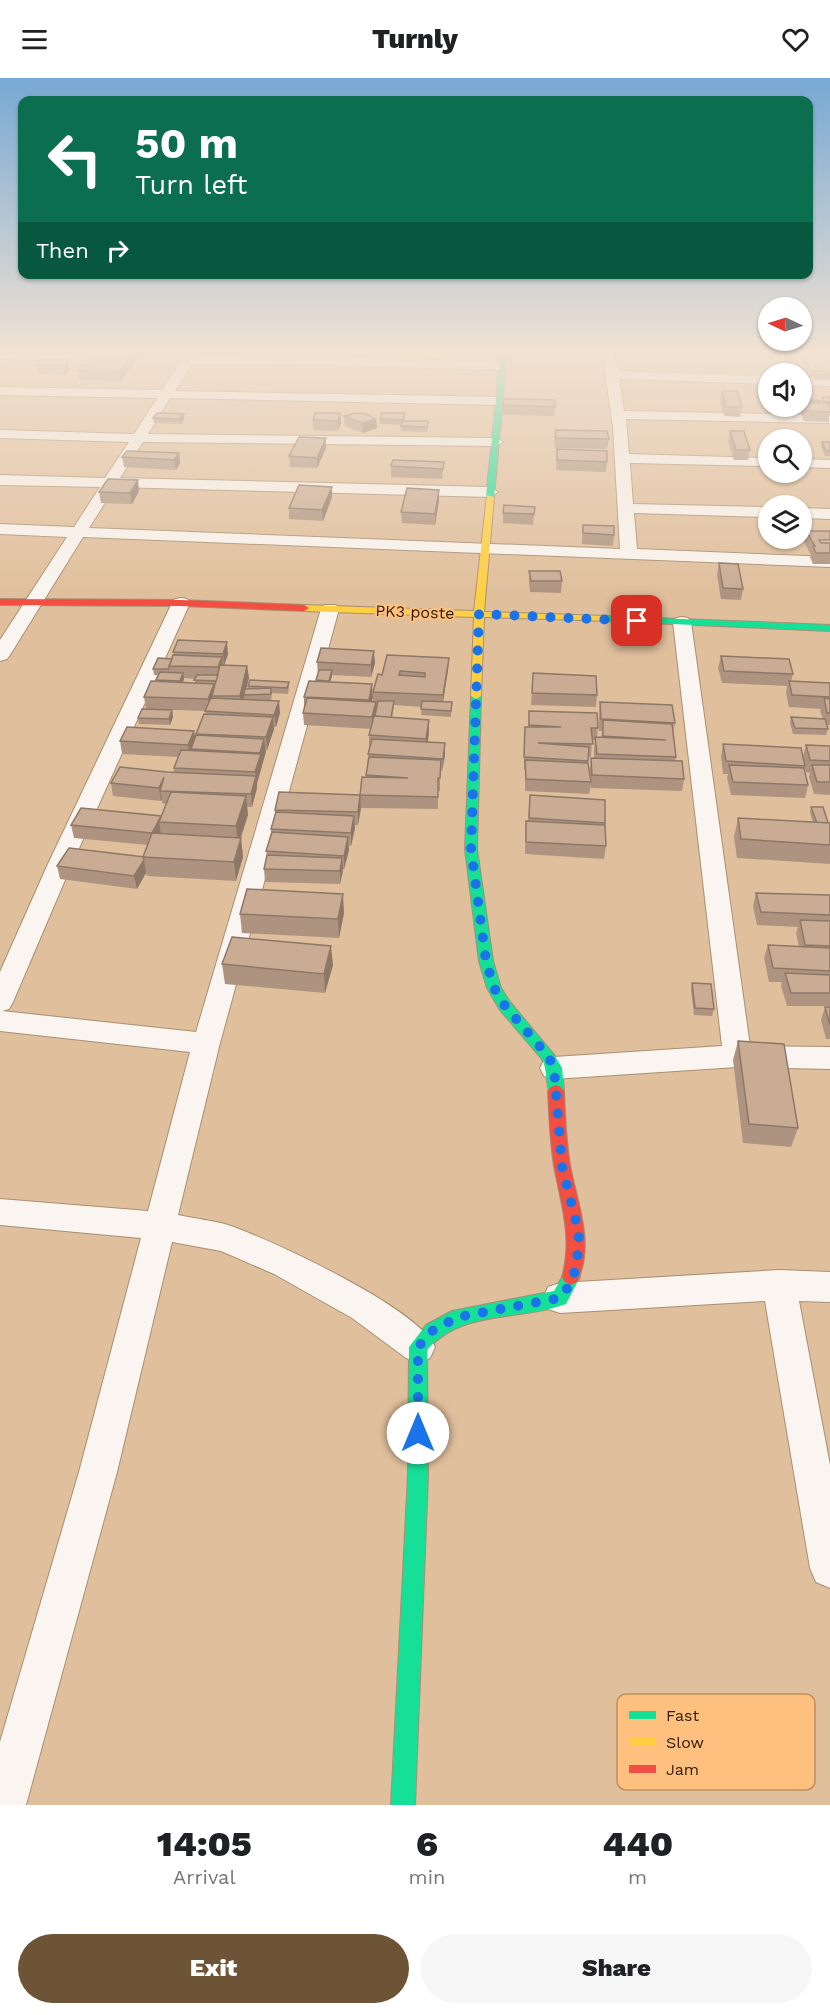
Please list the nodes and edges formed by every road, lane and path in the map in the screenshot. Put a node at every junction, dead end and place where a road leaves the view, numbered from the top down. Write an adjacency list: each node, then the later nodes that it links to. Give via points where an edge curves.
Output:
1 (142, 432): 5 (street)
2 (497, 432): 6 (street)
3 (620, 432): 7 (street)
4 (0, 434): 5 (street)
5 (138, 438): 6 (street); 12 (street)
6 (496, 442): 13 (street)
7 (622, 458): 8 (street); 14 (street)
8 (758, 462)
9 (812, 463): 10 (street)
10 (830, 464)
11 (0, 480): 12 (street)
12 (109, 483): 13 (street); 19 (street)
13 (490, 492): 20 (street)
14 (624, 508): 15 (street); 21 (street)
15 (758, 512)
16 (812, 513): 17 (street)
17 (830, 514)
18 (0, 529): 19 (street)
19 (77, 532): 20 (street); 24 (street)
20 (484, 547): 21 (street); 27 (street)
21 (629, 554): 22 (street)
22 (830, 562)
23 (0, 602): 24 (street, PK3 poste)
24 (33, 603): 25 (street, PK3 poste); 30 (street)
25 (182, 603): 26 (street, PK3 poste); 31 (street)
26 (330, 609): 27 (street, PK3 poste); 33 (street)
27 (479, 614): 28 (street, PK3 poste); 36 (street, via 471,849 486,961 494,988 505,1006 540,1045)
28 (682, 622): 29 (street, PK3 poste); 34 (street)
29 (830, 628)
30 (0, 655)
31 (0, 1002)
32 (0, 1021): 33 (street)
33 (206, 1043): 38 (street)
34 (737, 1056): 35 (street); 36 (street)
35 (830, 1058)
36 (554, 1068): 41 (street, via 562,1167 579,1233 572,1282)
37 (0, 1212): 38 (street)
38 (162, 1226): 42 (street, via 225,1238 286,1264 364,1307); 44 (street, via 98,1472)
39 (779, 1285): 40 (street); 41 (street); 43 (street)
40 (830, 1287)
41 (560, 1298): 42 (street, via 458,1317 432,1331)
42 (418, 1347): 45 (street, via 418,1475)
43 (830, 1568)
44 (4, 1805)
45 (403, 1805)

